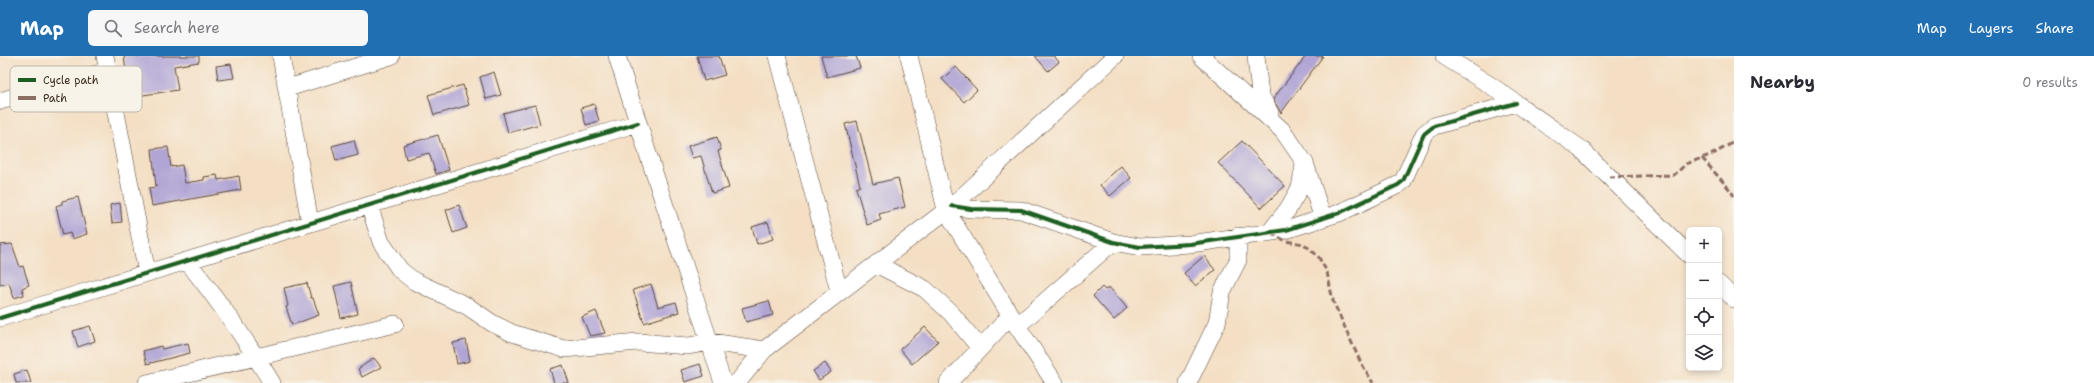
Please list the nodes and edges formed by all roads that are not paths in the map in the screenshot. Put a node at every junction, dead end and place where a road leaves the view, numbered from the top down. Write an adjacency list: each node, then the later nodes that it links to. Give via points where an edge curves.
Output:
1 (281, 56): 10 (street)
2 (391, 56): 10 (street)
3 (617, 56): 15 (street)
4 (777, 56): 30 (street)
5 (1115, 56): 19 (street)
6 (1201, 56): 16 (street)
7 (1256, 56): 16 (street, via 1260,95)
8 (1444, 56): 13 (street)
9 (912, 58): 19 (street)
10 (288, 88): 21 (street)
11 (10, 98): 12 (street)
12 (0, 101)
13 (1516, 103): 20 (street, via 1434,126 1424,134 1403,181); 25 (street, via 1581,149)
14 (116, 112): 28 (street)
15 (638, 123): 18 (street); 35 (street)
16 (1276, 124): 17 (street, via 1284,130)
17 (1305, 163): 20 (street); 22 (street, via 1300,188)
18 (369, 205): 21 (street); 35 (street, via 381,242 400,270 414,281 467,306 512,334 564,349 638,342 688,346)
19 (949, 208): 24 (street, via 1021,210); 27 (street); 33 (street)
20 (1323, 219): 22 (street)
21 (310, 223): 26 (street)
22 (1270, 232): 23 (street)
23 (1238, 236): 24 (street, via 1190,244 1140,247); 45 (street, via 1238,260 1222,292 1217,323)
24 (1112, 242): 33 (street)
25 (1686, 252)
26 (187, 261): 28 (street); 38 (street)
27 (876, 264): 30 (street); 36 (street, via 925,289 951,313)
28 (147, 273): 32 (street)
29 (1722, 287): 31 (street)
30 (839, 291): 37 (street)
31 (1734, 299)
32 (0, 318)
33 (1014, 320): 36 (street); 44 (street)
34 (395, 324): 38 (street)
35 (711, 342): 37 (street); 41 (street)
36 (980, 348): 43 (street)
37 (764, 350): 42 (street)
38 (257, 357): 39 (street); 40 (street)
39 (147, 383)
40 (272, 383)
41 (724, 383)
42 (737, 383)
43 (948, 383)
44 (1055, 383)
45 (1188, 383)

